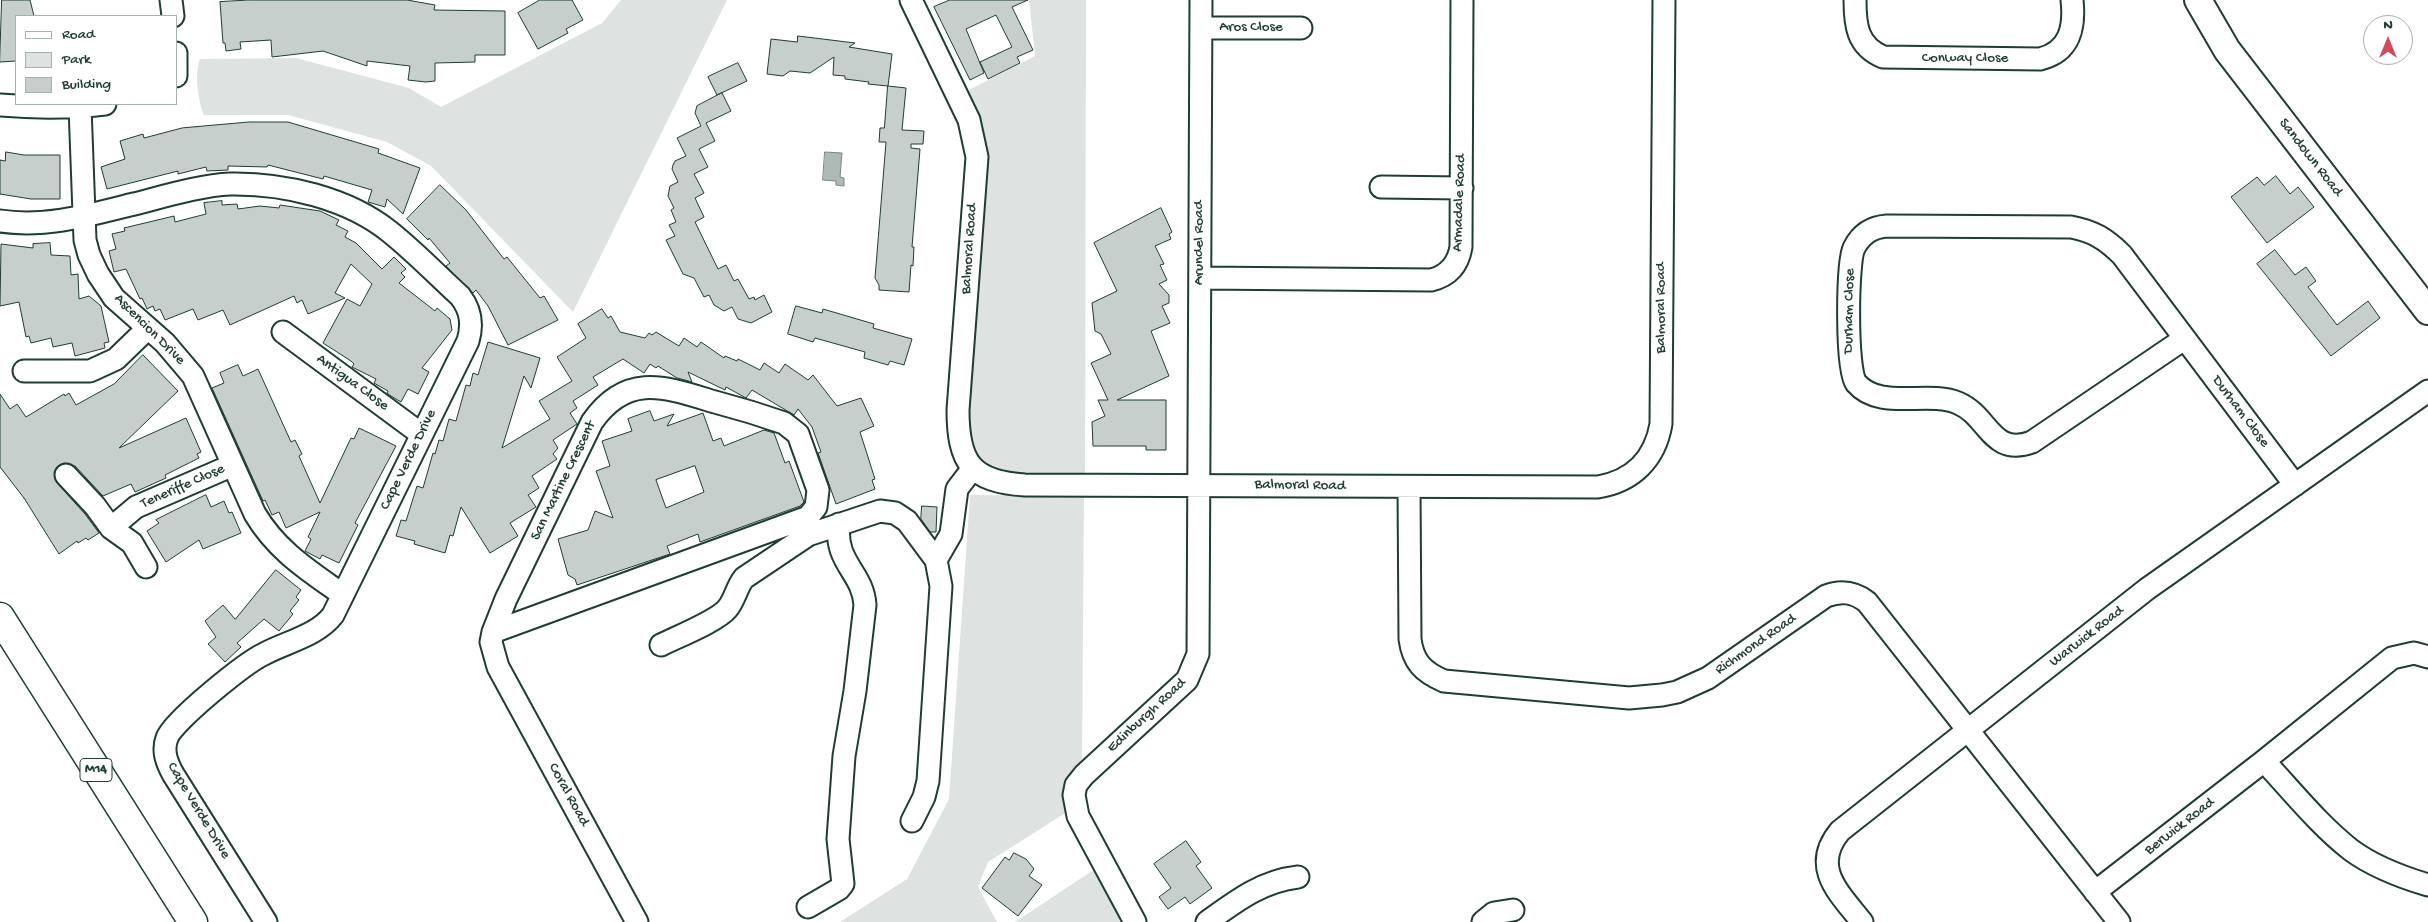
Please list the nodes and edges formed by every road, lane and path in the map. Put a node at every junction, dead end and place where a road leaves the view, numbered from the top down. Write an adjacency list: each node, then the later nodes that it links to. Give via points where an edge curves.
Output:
1 (171, 0): 9 (street)
2 (911, 0): 28 (street, Balmoral Road, via 969,120 977,158 958,410 962,451)
3 (1201, 0): 10 (street, Arundel Road)
4 (1462, 0): 16 (street, Armadale Road)
5 (1664, 0): 32 (street, Balmoral Road, via 1661,424 1654,447 1632,475 1598,487)
6 (1855, 0): 7 (street, Conway Close, via 1858,34 1872,52 1883,57 2031,59 2054,55 2068,40 2072,30)
7 (2072, 0)
8 (2198, 0): 20 (street, Sandown Road, via 2227,50)
9 (173, 15)
10 (1201, 28): 11 (street, Aros Close); 19 (street, Arundel Road)
11 (1301, 28)
12 (0, 105): 14 (street)
13 (96, 105): 14 (street)
14 (80, 107): 17 (street, Ascencion Drive)
15 (1381, 186): 16 (street)
16 (1462, 188): 19 (street, Armadale Road, via 1460,254 1454,267 1440,278)
17 (83, 216): 18 (street, Cape Verde Drive, via 28,223); 21 (street, Ascencion Drive, via 87,248 98,274 114,298); 26 (street, Cape Verde Drive, via 229,184 258,185 315,196 346,206 389,231 460,296 471,318 468,341)
18 (0, 221)
19 (1200, 278): 30 (street, Arundel Road)
20 (2428, 311)
21 (148, 328): 24 (street, via 116,359 90,371); 27 (street, Ascencion Drive, via 165,342 193,376)
22 (283, 332): 26 (street, Antigua Close)
23 (2184, 339): 23 (street, Durham Close, via 2122,255 2108,241 2085,230 2071,227 1879,227 1864,234 1853,250 1848,350 1850,369 1857,384 1869,392 1889,397 1957,402 1976,416 1996,440 2009,445 2032,442); 31 (street, Durham Close)
24 (24, 371)
25 (2428, 391): 31 (street, Warwick Road)
26 (421, 434): 37 (street, Cape Verde Drive)
27 (233, 465): 34 (street, Teneriffe Close, via 136,507); 37 (street, Ascencion Drive, via 266,533 282,551)
28 (972, 468): 30 (street, Balmoral Road, via 989,480 1004,484); 35 (street, via 957,490 951,534)
29 (66, 475): 34 (street)
30 (1199, 485): 32 (street, Balmoral Road); 54 (street, Edinburgh Road, via 1198,654 1193,669 1182,685 1084,775 1076,785 1074,795 1078,816)
31 (2295, 485): 43 (street, Warwick Road, via 2148,589)
32 (1409, 487): 43 (street, Richmond Road, via 1410,639 1415,659 1432,676 1444,681 1620,697 1662,696 1708,678 1826,596 1844,592 1867,602)
33 (839, 524): 35 (street, via 873,512 894,513 907,521); 40 (street, via 808,535 775,556 744,578 723,614); 49 (street, via 838,546 863,591 865,605 844,756 838,839 843,884)
34 (111, 528): 36 (street, via 132,543)
35 (936, 560): 45 (street, via 941,586 928,781)
36 (146, 567)
37 (343, 595): 52 (street, Cape Verde Drive, via 326,624 262,654 245,666 170,730 164,745 173,774)
38 (0, 618): 51 (main road, M14)
39 (493, 632): 39 (street, San Martine Crescent, via 592,422 600,410 624,392 645,387 667,387 784,423 798,434 818,490 816,507 803,520); 42 (street, San Martine Crescent, via 490,642)
40 (661, 645)
41 (2428, 657): 44 (street, Berwick Road, via 2406,653 2392,658)
42 (498, 667): 53 (street, Coral Road)
43 (1968, 730): 48 (street, Richmond Road); 57 (street, Warwick Road, via 1833,839 1827,858 1829,877)
44 (2264, 762): 47 (street, via 2351,850 2396,875); 48 (street, Berwick Road)
45 (912, 821)
46 (1298, 877): 55 (street, via 1264,885)
47 (2428, 885)
48 (2095, 892): 58 (street, Richmond Road)
49 (808, 908)
50 (1513, 910): 56 (street, via 1494,913)
51 (193, 922)
52 (266, 922)
53 (637, 922)
54 (1135, 922)
55 (1207, 922)
56 (1483, 922)
57 (1862, 922)
58 (2118, 922)

